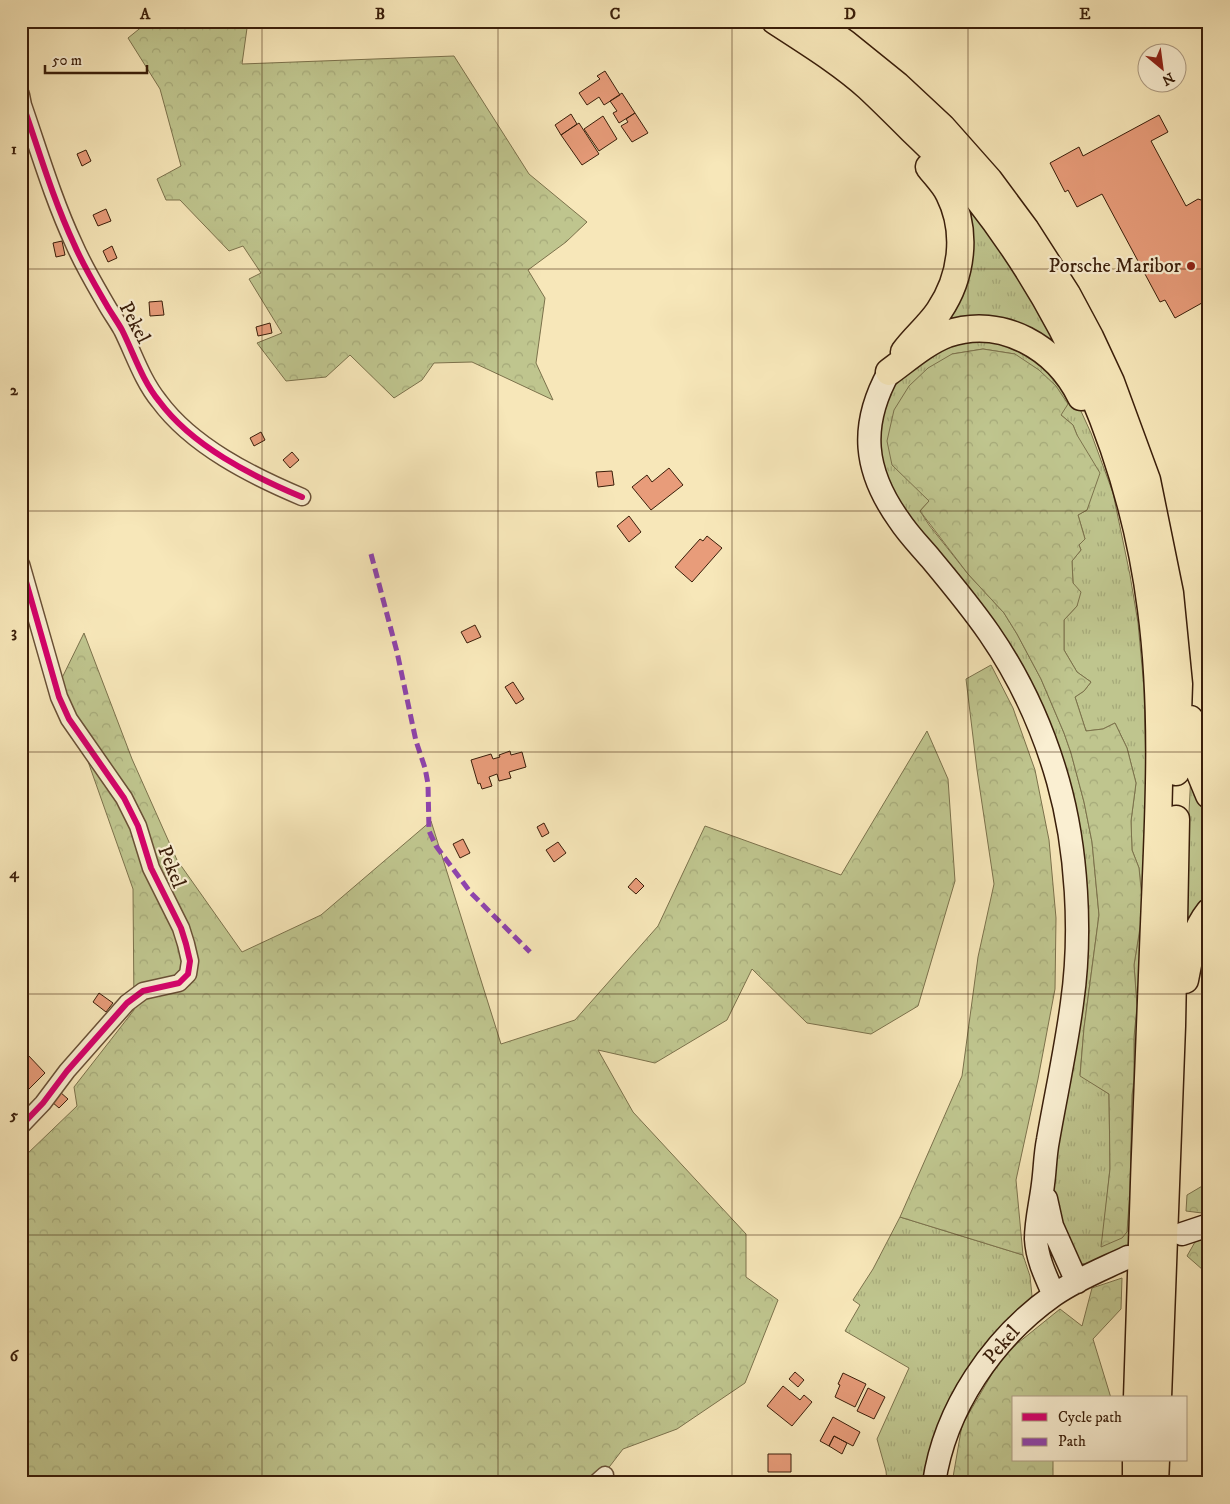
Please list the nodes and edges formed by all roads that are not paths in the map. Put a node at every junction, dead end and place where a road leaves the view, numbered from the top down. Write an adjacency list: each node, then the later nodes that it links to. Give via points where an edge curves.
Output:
1 (776, 21): 3 (highway)
2 (814, 21): 9 (highway, via 896,85 942,127 984,173 1026,230 1085,328 1111,382 1146,480 1170,593)
3 (868, 87): 5 (highway, via 949,192 960,228 961,251 950,290 939,311); 7 (highway, via 972,192 1010,242 1051,307 1094,395 1110,435)
4 (21, 95): 6 (street, Pekel, via 74,245 159,401 187,430 230,462)
5 (889, 372): 7 (highway, via 947,335 967,330 997,329 1028,340 1067,373); 14 (main road, via 879,391 870,422 873,471 900,522 960,593 1011,667 1029,700 1065,806 1076,893 1076,950 1073,1001 1047,1142)
6 (302, 497)
7 (1130, 504): 20 (highway, via 1151,609 1158,691 1157,848)
8 (21, 564): 13 (street, Pekel, via 59,697 69,720 124,798 138,826 151,868 181,928 190,961 188,974 179,983 143,991 127,1003)
9 (1179, 684): 10 (highway, via 1190,710 1197,766); 12 (highway)
10 (1209, 795)
11 (1209, 912): 12 (highway, via 1194,939)
12 (1172, 1026): 21 (highway)
13 (21, 1126)
14 (1043, 1184): 18 (main road, via 1052,1226); 19 (main road, via 1036,1239 1041,1264)
15 (1209, 1225): 16 (main road)
16 (1182, 1234)
17 (1128, 1257): 18 (main road, Pekel)
18 (1077, 1282): 19 (main road, Pekel)
19 (1054, 1295): 24 (main road, Pekel, via 1011,1332 988,1358 965,1394 947,1432)
20 (1137, 1396)
21 (1158, 1396)
22 (1136, 1462): 25 (highway)
23 (1156, 1462): 26 (highway)
24 (934, 1483)
25 (1136, 1483)
26 (1155, 1483)

